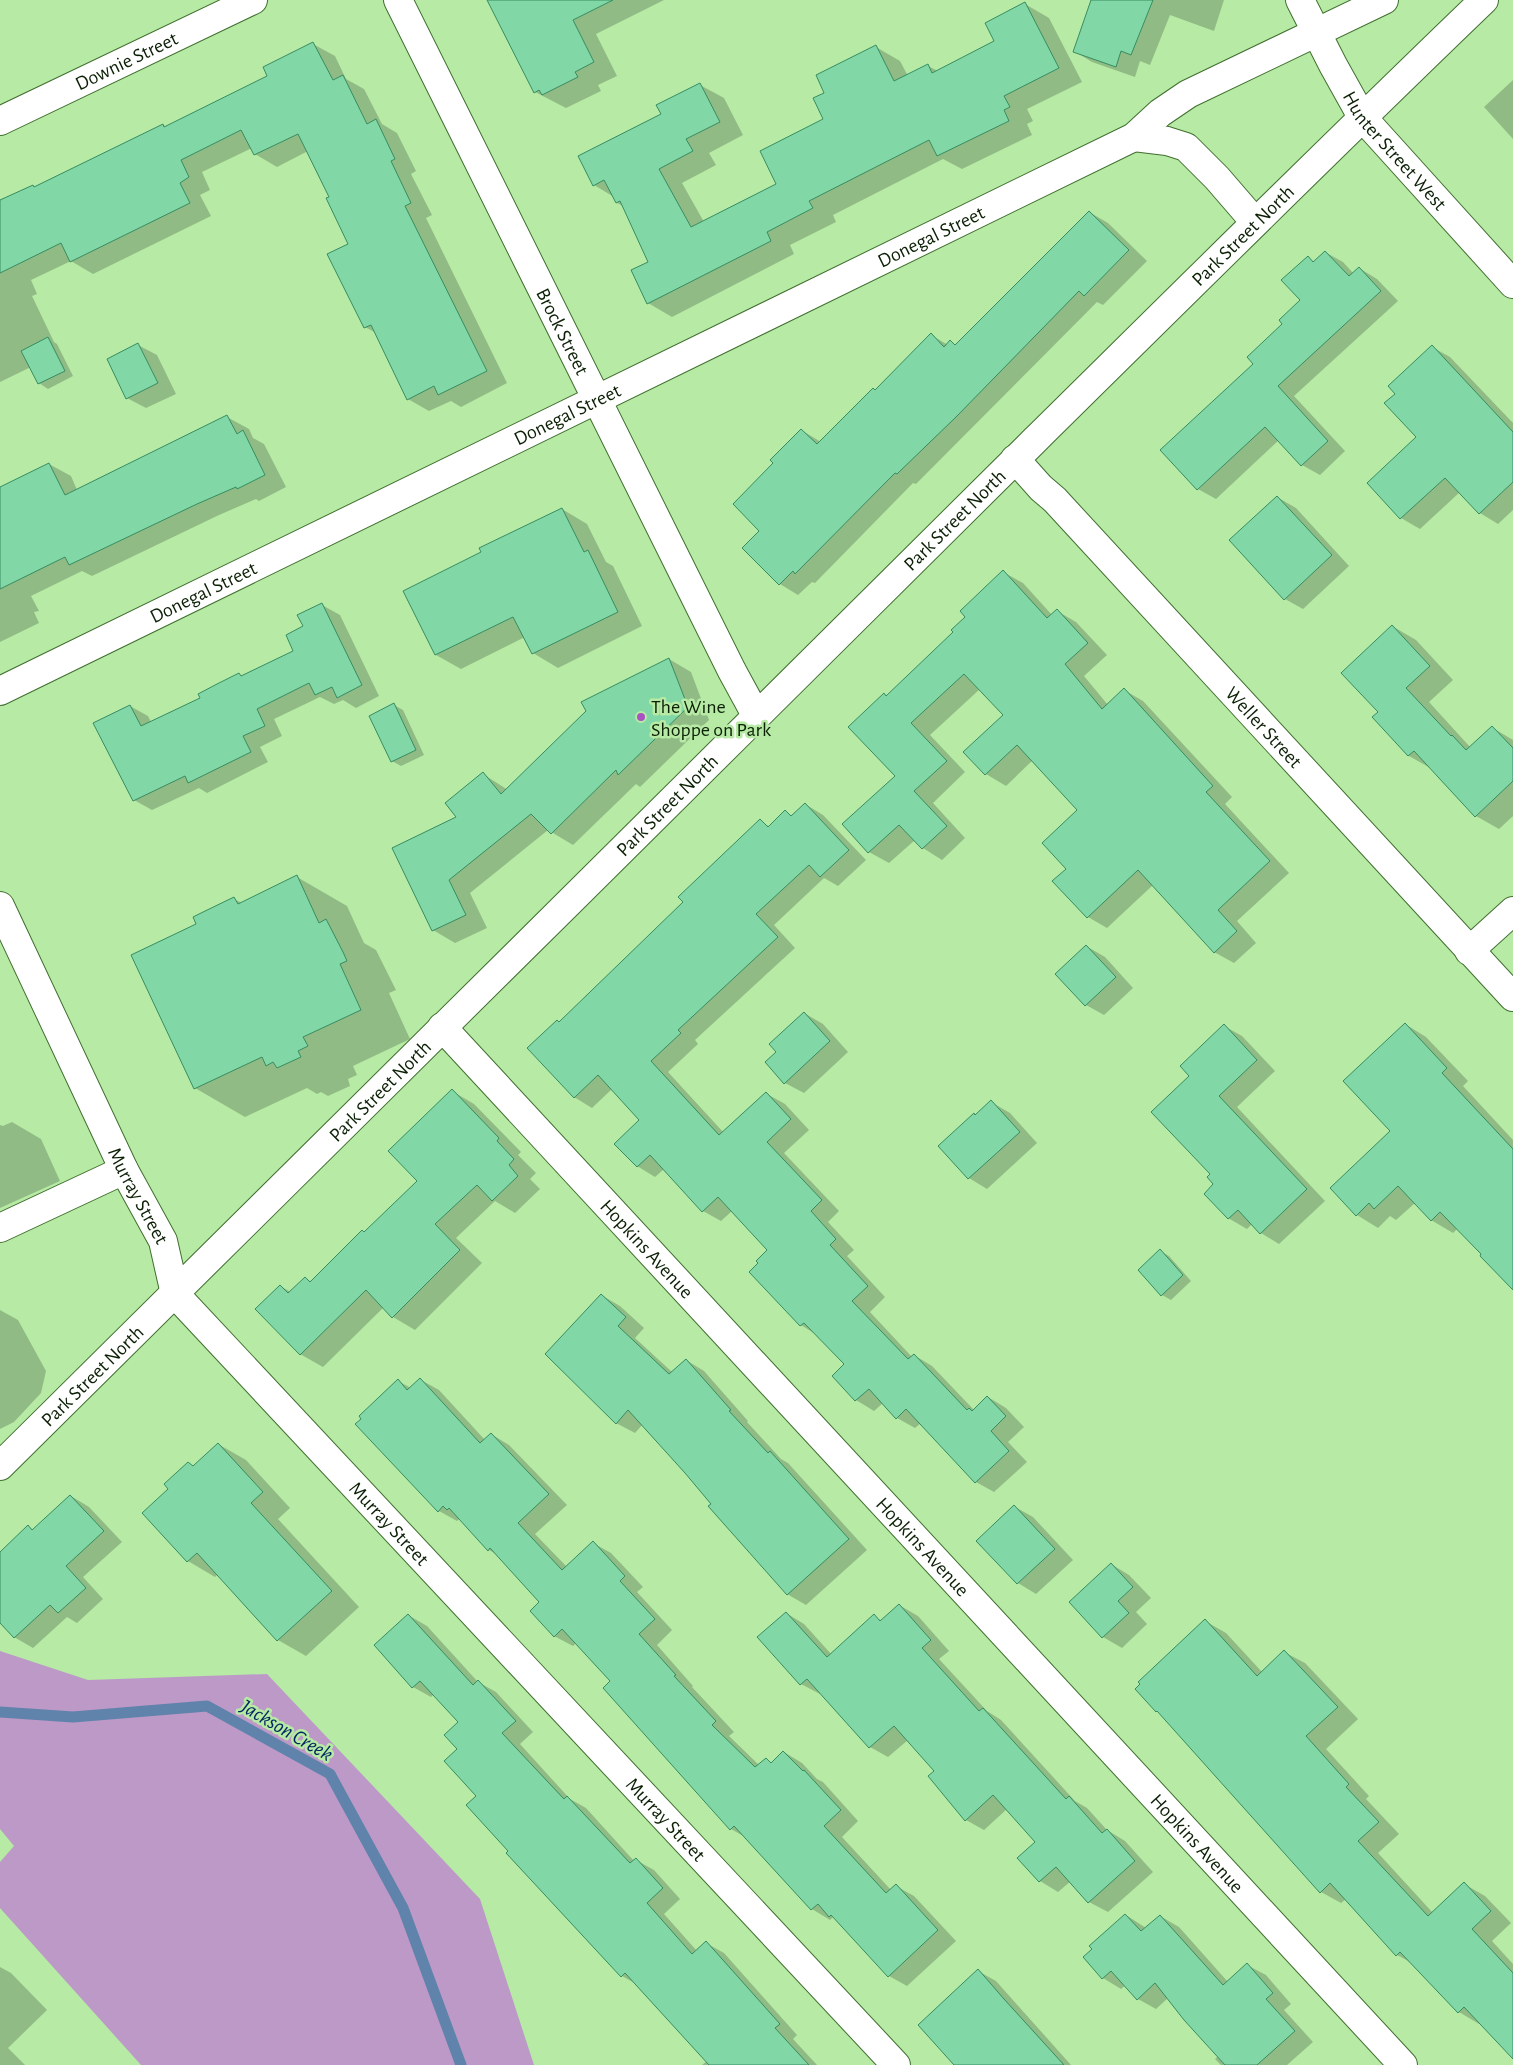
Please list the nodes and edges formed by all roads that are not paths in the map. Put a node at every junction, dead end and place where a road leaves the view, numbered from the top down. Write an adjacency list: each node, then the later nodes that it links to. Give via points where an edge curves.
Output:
1 (253, 0): 8 (street, Downie Street)
2 (398, 0): 12 (street, Brock Street)
3 (1300, 0): 6 (street, Hunter Street West)
4 (1384, 0): 6 (street, Donegal Street)
5 (1484, 0): 7 (street, Park Street North)
6 (1316, 32): 7 (street, Hunter Street West); 9 (street, Donegal Street, via 1188,94 1160,113)
7 (1362, 117): 10 (street, Park Street North); 11 (street, Hunter Street West)
8 (0, 122)
9 (1134, 137): 10 (street, via 1167,140 1186,146); 12 (street, Donegal Street)
10 (1255, 222): 13 (street, Park Street North)
11 (1513, 284)
12 (596, 401): 14 (street, Donegal Street); 15 (street, Brock Street)
13 (1015, 459): 15 (street, Park Street North); 18 (street, Weller Street)
14 (0, 691)
15 (756, 715): 20 (street, Park Street North)
16 (0, 906): 21 (street, Murray Street)
17 (1513, 911): 18 (street)
18 (1470, 951): 19 (street, Weller Street)
19 (1513, 997)
20 (442, 1027): 23 (street, Park Street North); 26 (street, Hopkins Avenue)
21 (124, 1170): 22 (street); 23 (street, Murray Street, via 163,1241)
22 (0, 1228)
23 (175, 1294): 24 (street, Park Street North); 25 (street, Murray Street)
24 (0, 1466)
25 (896, 2065)
26 (1403, 2065)

